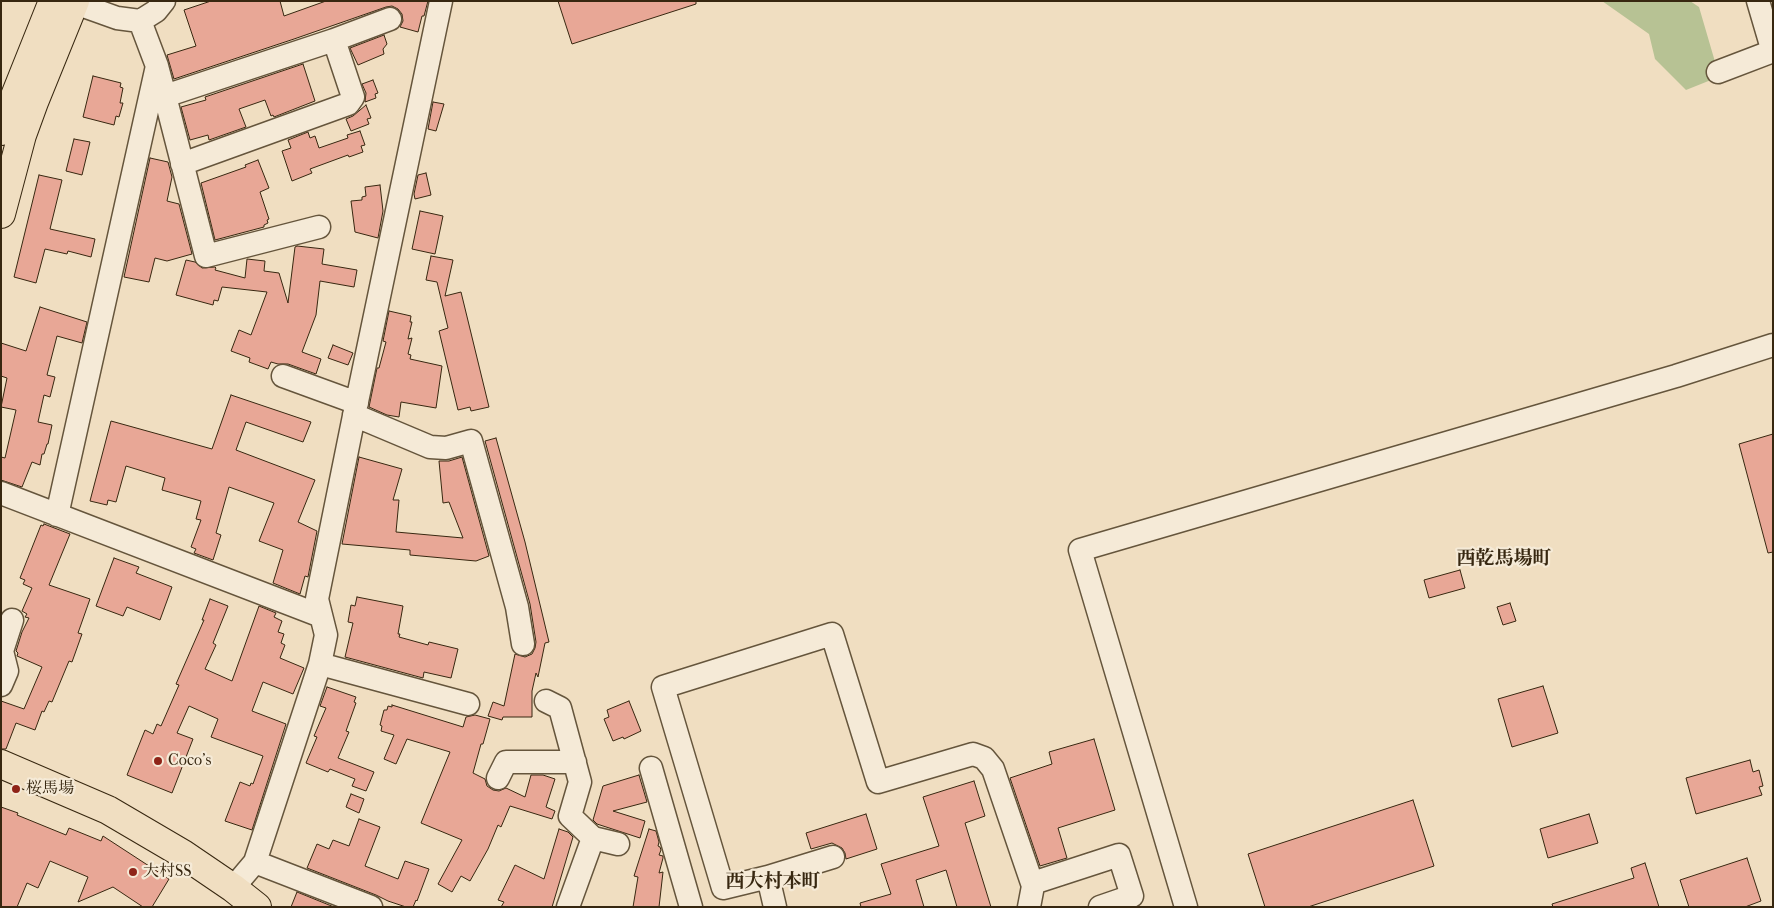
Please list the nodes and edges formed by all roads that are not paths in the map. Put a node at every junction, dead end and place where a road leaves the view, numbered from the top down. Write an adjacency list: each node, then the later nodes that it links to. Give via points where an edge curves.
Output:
1 (164, 1): 6 (street, via 156,11)
2 (440, 1): 19 (street)
3 (1758, 1): 8 (street)
4 (68, 2): 6 (street, via 117,18); 12 (highway)
5 (390, 19): 7 (street)
6 (140, 21): 9 (street)
7 (334, 40): 11 (street); 14 (street, via 353,97 348,104)
8 (1773, 51): 10 (street)
9 (157, 66): 11 (street); 21 (street)
10 (1718, 72)
11 (165, 96): 14 (street)
12 (17, 97): 13 (highway); 15 (highway, via 22,135)
13 (1, 131)
14 (182, 164): 16 (street, via 206,256)
15 (1, 214)
16 (319, 227)
17 (1773, 345): 47 (street, via 1080,550)
18 (283, 376): 19 (street)
19 (355, 409): 22 (street, via 317,599); 24 (street, via 430,447 446,448 471,441 517,607)
20 (1, 493): 21 (street)
21 (57, 515): 22 (street)
22 (321, 616): 25 (street, via 326,635)
23 (12, 620): 26 (street, via 2,651 7,671)
24 (523, 644)
25 (320, 664): 28 (street); 36 (street)
26 (1, 685)
27 (546, 701): 29 (street, via 560,708)
28 (468, 704)
29 (575, 762): 32 (street, via 506,762); 33 (street, via 580,782 570,816)
30 (1, 764): 39 (highway, via 108,810)
31 (651, 768): 43 (street)
32 (498, 778)
33 (594, 838): 34 (street); 40 (street)
34 (618, 844)
35 (833, 857): 37 (street)
36 (255, 862): 39 (street); 42 (street)
37 (768, 876): 38 (street, via 723,888 663,687 832,634 878,782 973,754 984,758 992,769); 44 (street)
38 (1033, 883): 45 (street); 46 (street, via 1119,855 1132,896)
39 (233, 888): 41 (highway)
40 (577, 901)
41 (256, 907)
42 (371, 907)
43 (691, 907)
44 (775, 907)
45 (1029, 907)
46 (1100, 907)
47 (1186, 907)

